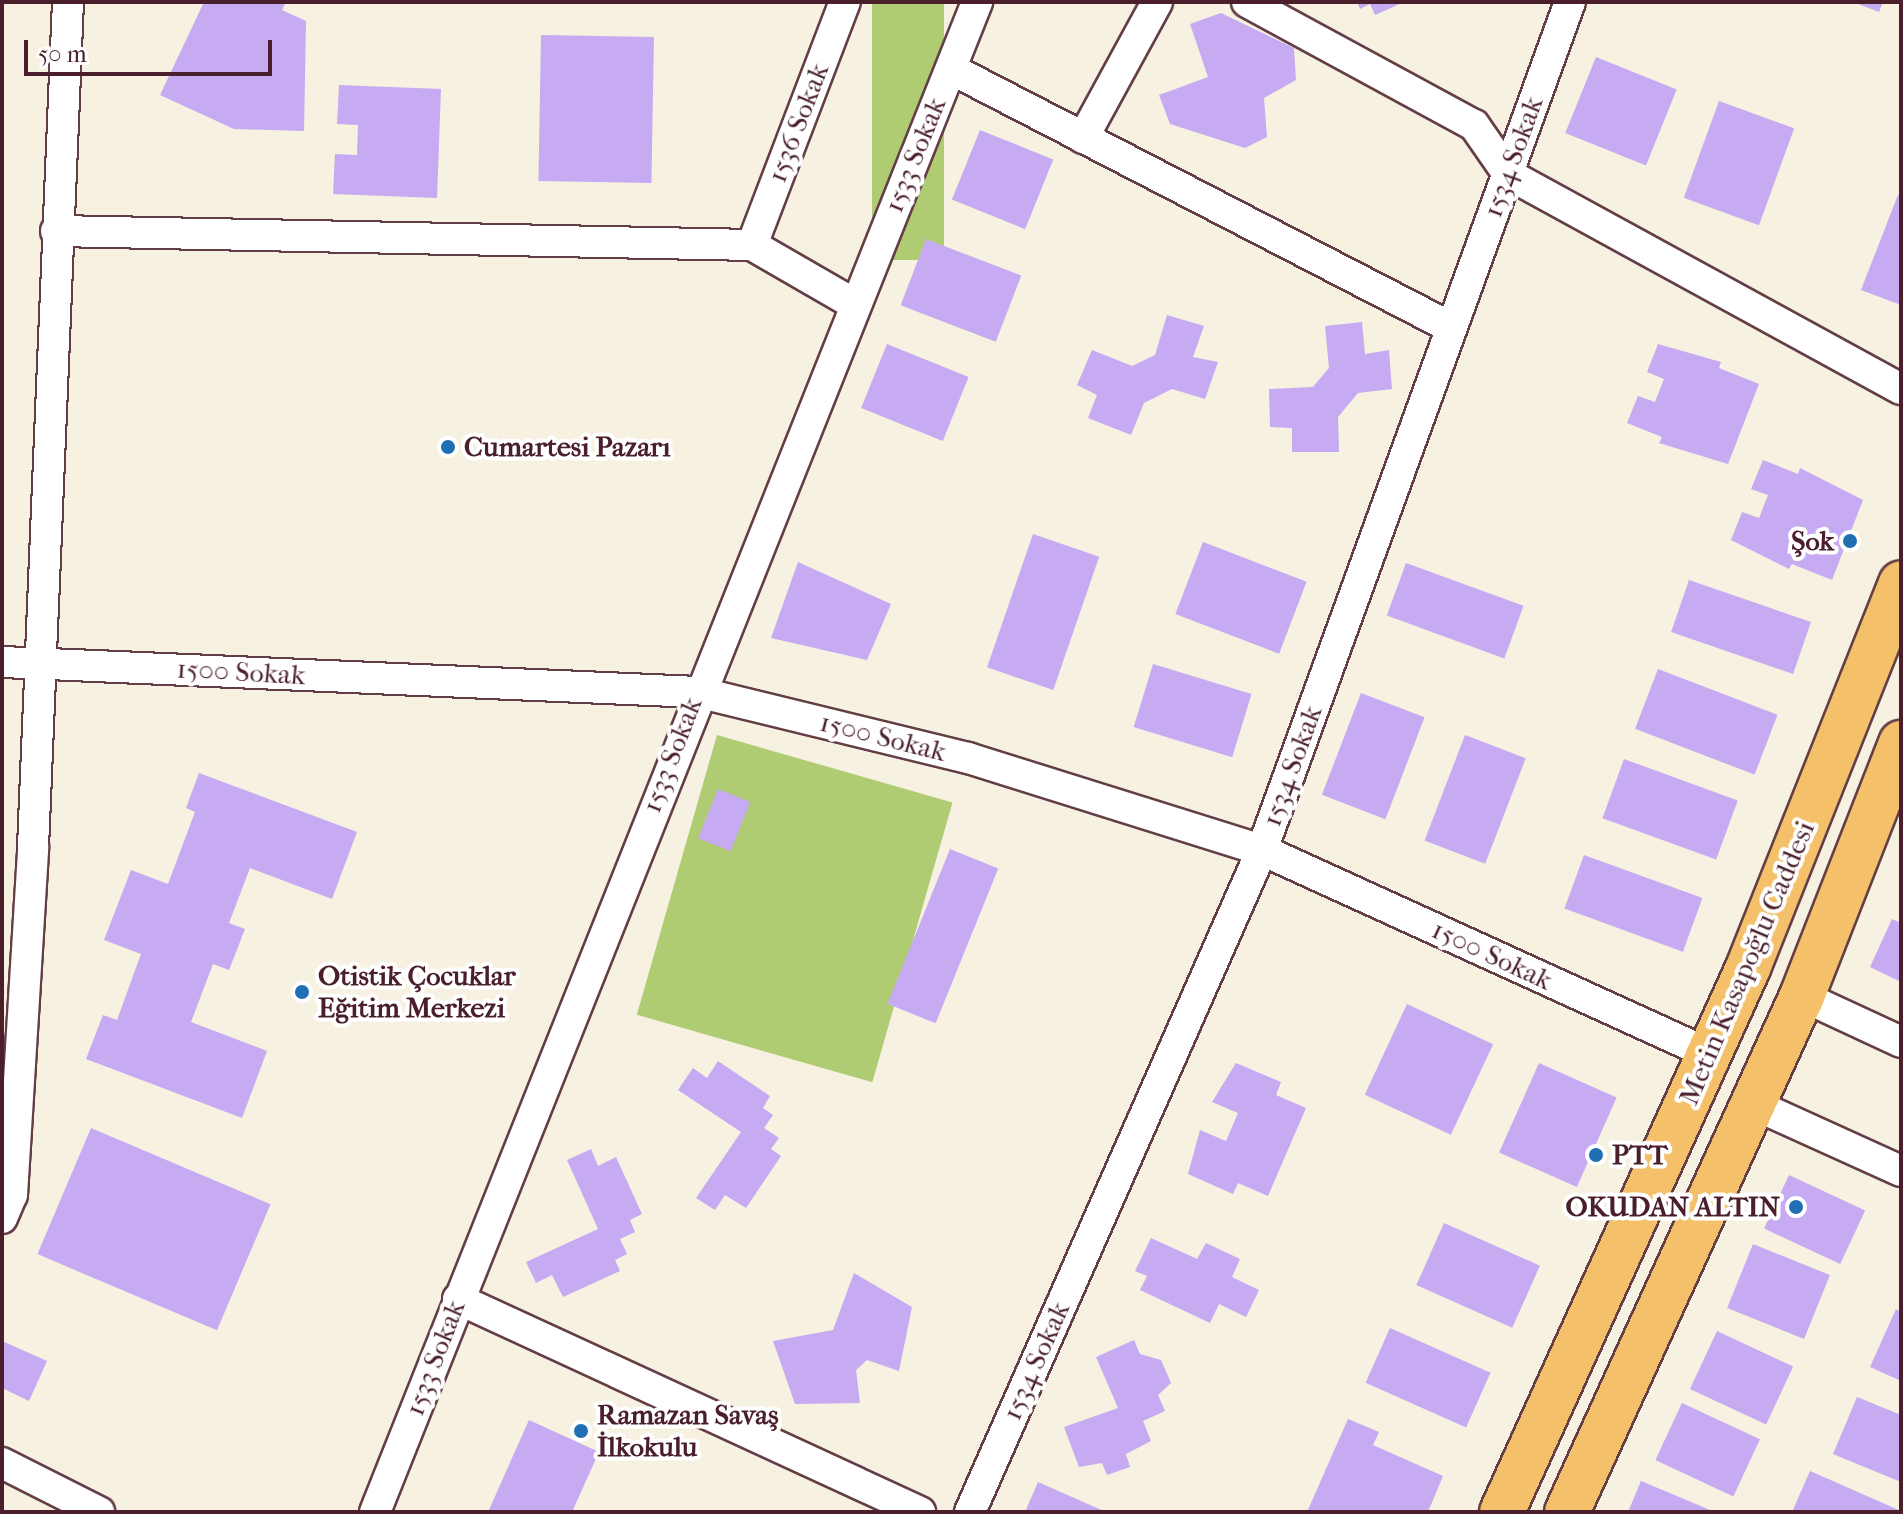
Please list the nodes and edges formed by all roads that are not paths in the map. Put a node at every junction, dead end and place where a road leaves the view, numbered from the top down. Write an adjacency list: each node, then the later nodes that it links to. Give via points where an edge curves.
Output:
1 (68, 2): 10 (street)
2 (845, 2): 11 (street, 1536 Sokak)
3 (977, 2): 7 (street, 1533 Sokak)
4 (1157, 2): 8 (street)
5 (1247, 2): 9 (street, via 1474,125)
6 (1570, 2): 9 (street, 1534 Sokak)
7 (951, 69): 8 (street); 12 (street, 1533 Sokak)
8 (1083, 138): 13 (street)
9 (1508, 174): 13 (street, 1534 Sokak); 14 (street)
10 (56, 231): 11 (street); 17 (street)
11 (752, 245): 12 (street)
12 (854, 304): 18 (street, 1533 Sokak)
13 (1450, 327): 20 (street, 1534 Sokak)
14 (1901, 389)
15 (1901, 583): 23 (main road, Metin Kasapoğlu Caddesi)
16 (2, 662): 17 (street, 1500 Sokak)
17 (39, 663): 18 (street, 1500 Sokak); 26 (street, via 12,1195)
18 (697, 692): 20 (street, 1500 Sokak, via 968,758); 27 (street, 1533 Sokak)
19 (1901, 743): 21 (main road)
20 (1262, 850): 23 (street, 1500 Sokak); 32 (street, 1534 Sokak)
21 (1802, 996): 22 (street); 24 (main road)
22 (1901, 1042)
23 (1710, 1054): 33 (main road, Metin Kasapoğlu Caddesi)
24 (1753, 1104): 25 (street); 34 (main road)
25 (1901, 1171)
26 (2, 1218)
27 (458, 1299): 30 (street, 1533 Sokak); 31 (street)
28 (2, 1463): 29 (street)
29 (99, 1512)
30 (375, 1512)
31 (920, 1512)
32 (970, 1512)
33 (1502, 1512)
34 (1567, 1512)

